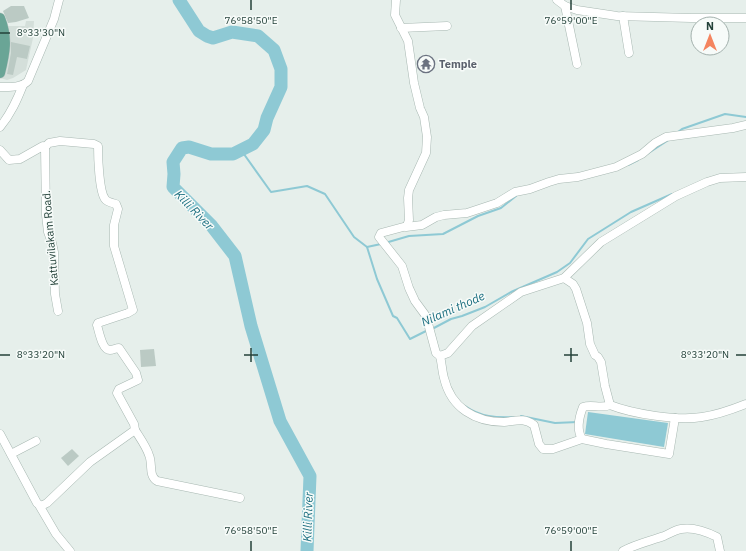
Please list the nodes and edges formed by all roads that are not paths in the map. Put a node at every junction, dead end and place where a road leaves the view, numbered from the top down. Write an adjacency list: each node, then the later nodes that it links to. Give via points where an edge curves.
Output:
1 (59, 0): 13 (street, via 54,20 28,81)
2 (396, 0): 9 (street, via 395,15)
3 (557, 0): 4 (street)
4 (565, 6): 5 (street); 11 (street)
5 (623, 16): 7 (street); 10 (street)
6 (0, 18): 12 (main road, via 6,42)
7 (746, 18)
8 (447, 26): 9 (street)
9 (401, 28): 20 (street, via 408,41 414,83 427,137 426,153 409,190 409,220)
10 (629, 53)
11 (577, 64)
12 (0, 73)
13 (23, 85): 14 (street); 16 (street, via 16,102)
14 (0, 87)
15 (746, 125): 20 (street, via 666,137 616,168 559,179 515,192 497,203 467,213 444,215 422,225)
16 (0, 127)
17 (45, 147): 18 (street, via 20,159 9,160); 22 (street, Kattuvilakam Road., via 46,215 54,252); 27 (street, via 49,142 60,141 98,146 103,195 108,201 116,204 118,209 114,225 114,246 133,310 98,322 97,325 106,349 119,348 136,373 138,380 117,393)
18 (0, 150)
19 (746, 177): 21 (street, via 720,178 676,196 602,242)
20 (406, 227): 23 (street, via 381,233 379,237 402,266 415,301 426,316 436,353)
21 (564, 278): 23 (street, via 521,292 472,326 448,353); 25 (street, via 573,284 580,301 590,344 594,355 601,362)
22 (58, 311)
23 (440, 356): 29 (street, via 450,394 465,412 478,419 504,422 527,420 534,425 543,449 553,449)
24 (746, 404): 26 (street, via 700,418)
25 (610, 406): 26 (street); 29 (street, via 583,407 578,431)
26 (675, 418): 29 (street, via 668,454)
27 (135, 430): 32 (street, via 149,454 152,475 157,481); 33 (street, via 90,462 46,505)
28 (0, 434): 31 (street)
29 (582, 439)
30 (36, 441): 31 (street)
31 (10, 454): 33 (street)
32 (240, 498)
33 (39, 505): 34 (street, via 56,534)
34 (70, 551)
35 (623, 551): 36 (street, via 681,529 709,533 717,537)
36 (720, 551)

